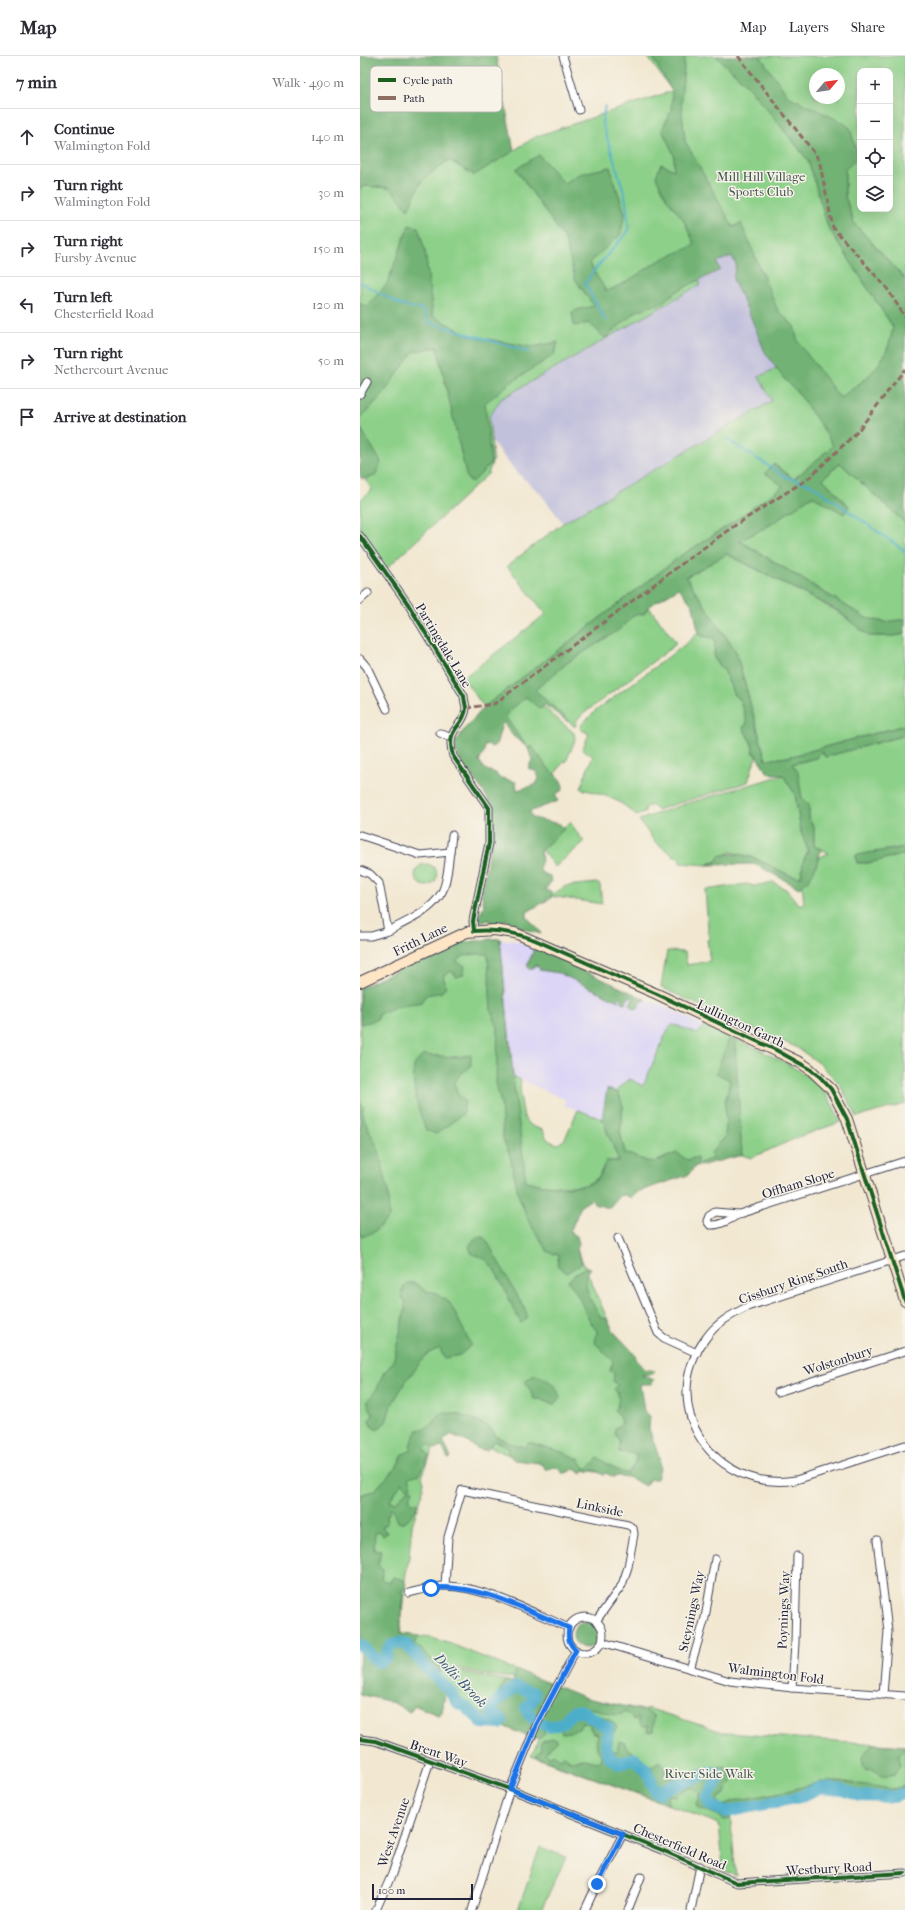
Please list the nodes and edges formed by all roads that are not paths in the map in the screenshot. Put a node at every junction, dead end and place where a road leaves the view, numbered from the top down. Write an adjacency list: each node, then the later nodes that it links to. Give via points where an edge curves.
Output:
1 (563, 56): 2 (street)
2 (580, 110)
3 (367, 382): 4 (street)
4 (360, 394)
5 (360, 536): 11 (street, Partingdale Lane, via 408,604 464,696 466,708)
6 (368, 593): 7 (street)
7 (360, 600)
8 (360, 659): 9 (street, via 367,667)
9 (387, 709)
10 (440, 733): 11 (street)
11 (451, 738): 18 (street, via 453,756 489,808 489,843 473,921)
12 (360, 835): 14 (street, via 420,855)
13 (452, 835): 14 (street)
14 (450, 852): 17 (street, via 443,891 436,901)
15 (360, 870): 17 (street, via 370,874 379,883)
16 (494, 930): 18 (street, Frith Lane); 22 (street, Lullington Garth, via 515,933 604,970 776,1050 810,1069 831,1089 839,1102)
17 (388, 931): 19 (street)
18 (474, 931): 20 (street, Frith Lane, via 449,939)
19 (360, 936)
20 (360, 982)
21 (905, 1161): 22 (street, Offham Slope)
22 (865, 1175): 23 (street, Offham Slope); 26 (street, Lullington Garth)
23 (739, 1214)
24 (618, 1238): 29 (street, via 658,1333)
25 (905, 1256): 26 (street, Cissbury Ring South)
26 (892, 1260): 27 (street, Lullington Garth); 29 (street, Cissbury Ring South, via 732,1314 713,1329)
27 (905, 1301)
28 (905, 1351): 30 (street, Wolstonbury)
29 (697, 1353): 31 (street, Cissbury Ring South, via 690,1369 688,1385 692,1422 709,1451 736,1472 760,1481 789,1481)
30 (778, 1392)
31 (905, 1445)
32 (877, 1540): 43 (street, via 888,1632)
33 (797, 1556): 42 (street, Poynings Way)
34 (715, 1559): 41 (street, Steynings Way, via 705,1618)
35 (445, 1586): 36 (street); 37 (street, Linkside, via 448,1537 460,1487 628,1525 633,1528 634,1534 626,1576 613,1600); 38 (street, via 482,1593)
36 (409, 1593)
37 (596, 1621): 38 (street, via 581,1618); 39 (street, via 602,1630)
38 (569, 1628): 40 (street, via 568,1638)
39 (602, 1642): 40 (street, via 591,1652); 41 (street, Walmington Fold)
40 (576, 1650): 47 (street, via 536,1726)
41 (690, 1669): 42 (street, Walmington Fold, via 730,1681)
42 (792, 1688): 43 (street, Walmington Fold)
43 (883, 1695): 44 (street, Walmington Fold)
44 (905, 1696)
45 (360, 1740): 46 (street, Brent Way, via 375,1741)
46 (430, 1761): 47 (street, Brent Way); 53 (street, West Avenue, via 392,1874)
47 (510, 1789): 48 (street, Chesterfield Road); 54 (street)
48 (623, 1834): 49 (street, Chesterfield Road); 55 (street)
49 (700, 1866): 52 (street, Chesterfield Road); 57 (street)
50 (905, 1873): 52 (street, Westbury Road, via 737,1883)
51 (641, 1877): 56 (street)
52 (730, 1880)
53 (376, 1910)
54 (472, 1910)
55 (585, 1910)
56 (628, 1910)
57 (691, 1910)

